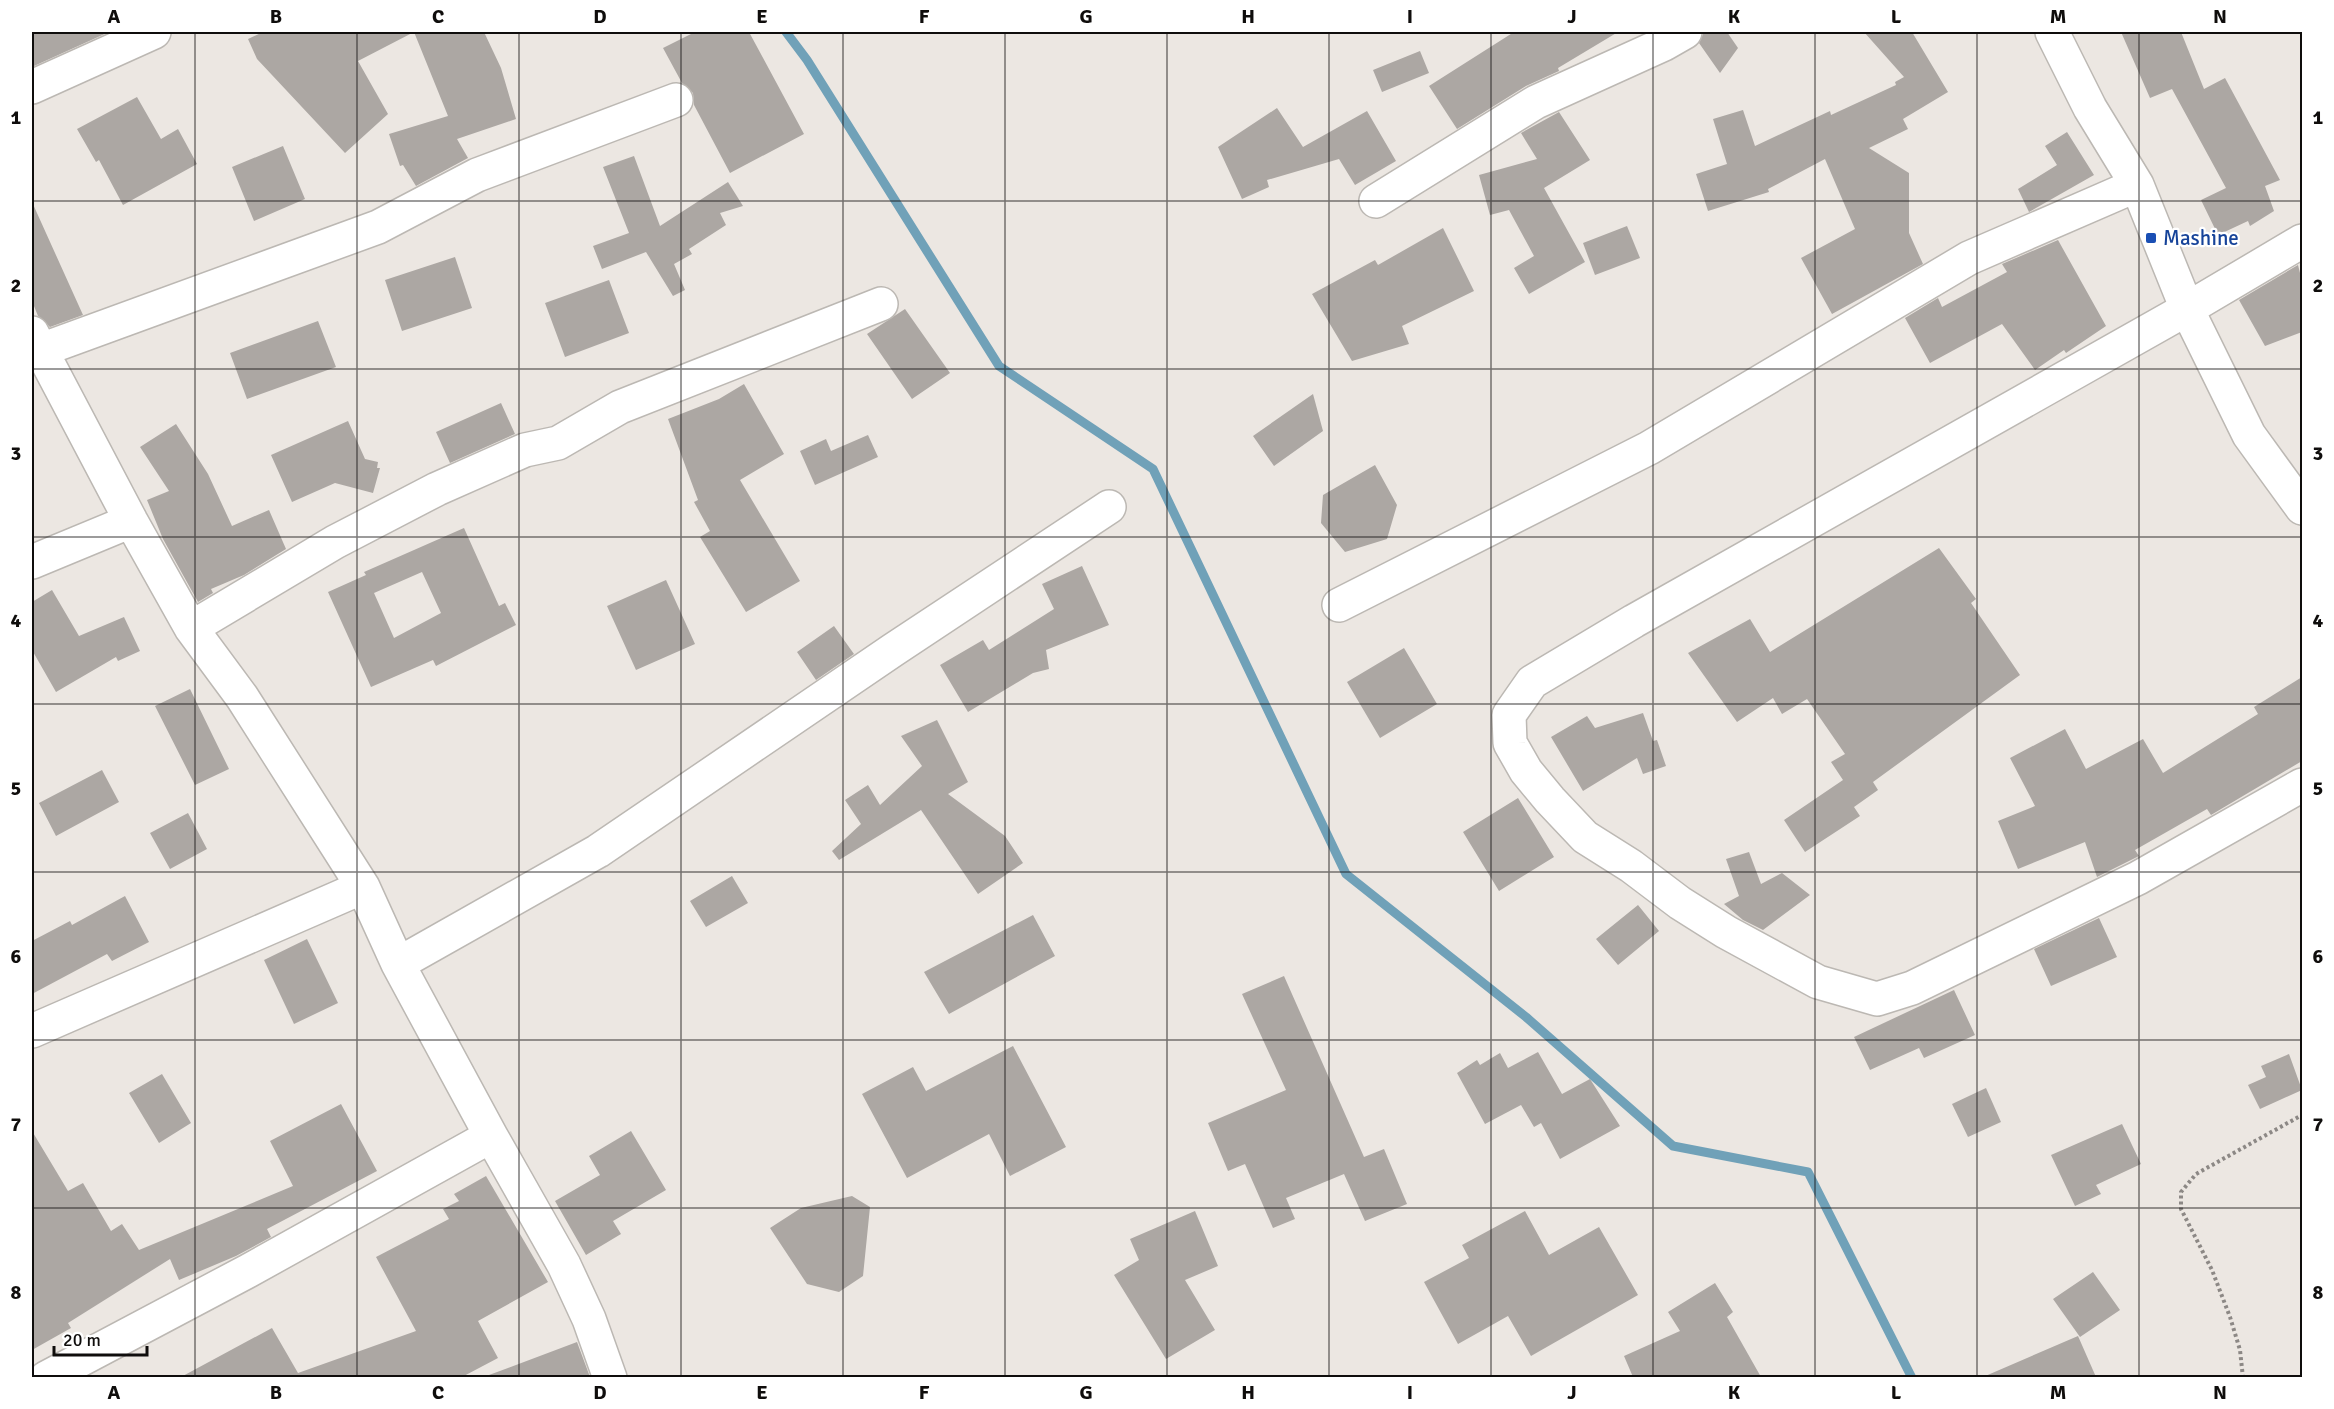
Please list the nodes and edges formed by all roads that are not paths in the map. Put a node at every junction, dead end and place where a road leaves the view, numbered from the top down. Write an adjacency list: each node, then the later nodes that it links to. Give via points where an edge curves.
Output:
1 (154, 32): 4 (street)
2 (1685, 32): 7 (street, via 1536,102)
3 (2052, 32): 6 (street, via 2090,108)
4 (32, 87)
5 (676, 100): 11 (street, via 477,175 378,227)
6 (2137, 185): 10 (street); 16 (street, via 1970,258 1649,448)
7 (1376, 201)
8 (2302, 241): 10 (street)
9 (881, 304): 17 (street, via 620,407 558,443 525,450 437,489 335,542)
10 (2187, 309): 13 (street, via 2249,435); 18 (street, via 1532,682 1509,714 1510,743 1532,778 1586,837 1680,903 1818,982 1877,999 1921,984 2138,879)
11 (36, 342): 14 (street)
12 (1109, 507): 20 (street, via 598,851)
13 (2302, 508)
14 (131, 521): 15 (street); 17 (street)
15 (32, 562)
16 (1339, 606)
17 (191, 628): 19 (street, via 242,697)
18 (2302, 785)
19 (363, 887): 20 (street); 21 (street)
20 (398, 964): 22 (street)
21 (32, 1031)
22 (491, 1136): 23 (street); 24 (street, via 564,1265)
23 (46, 1377)
24 (610, 1377)

